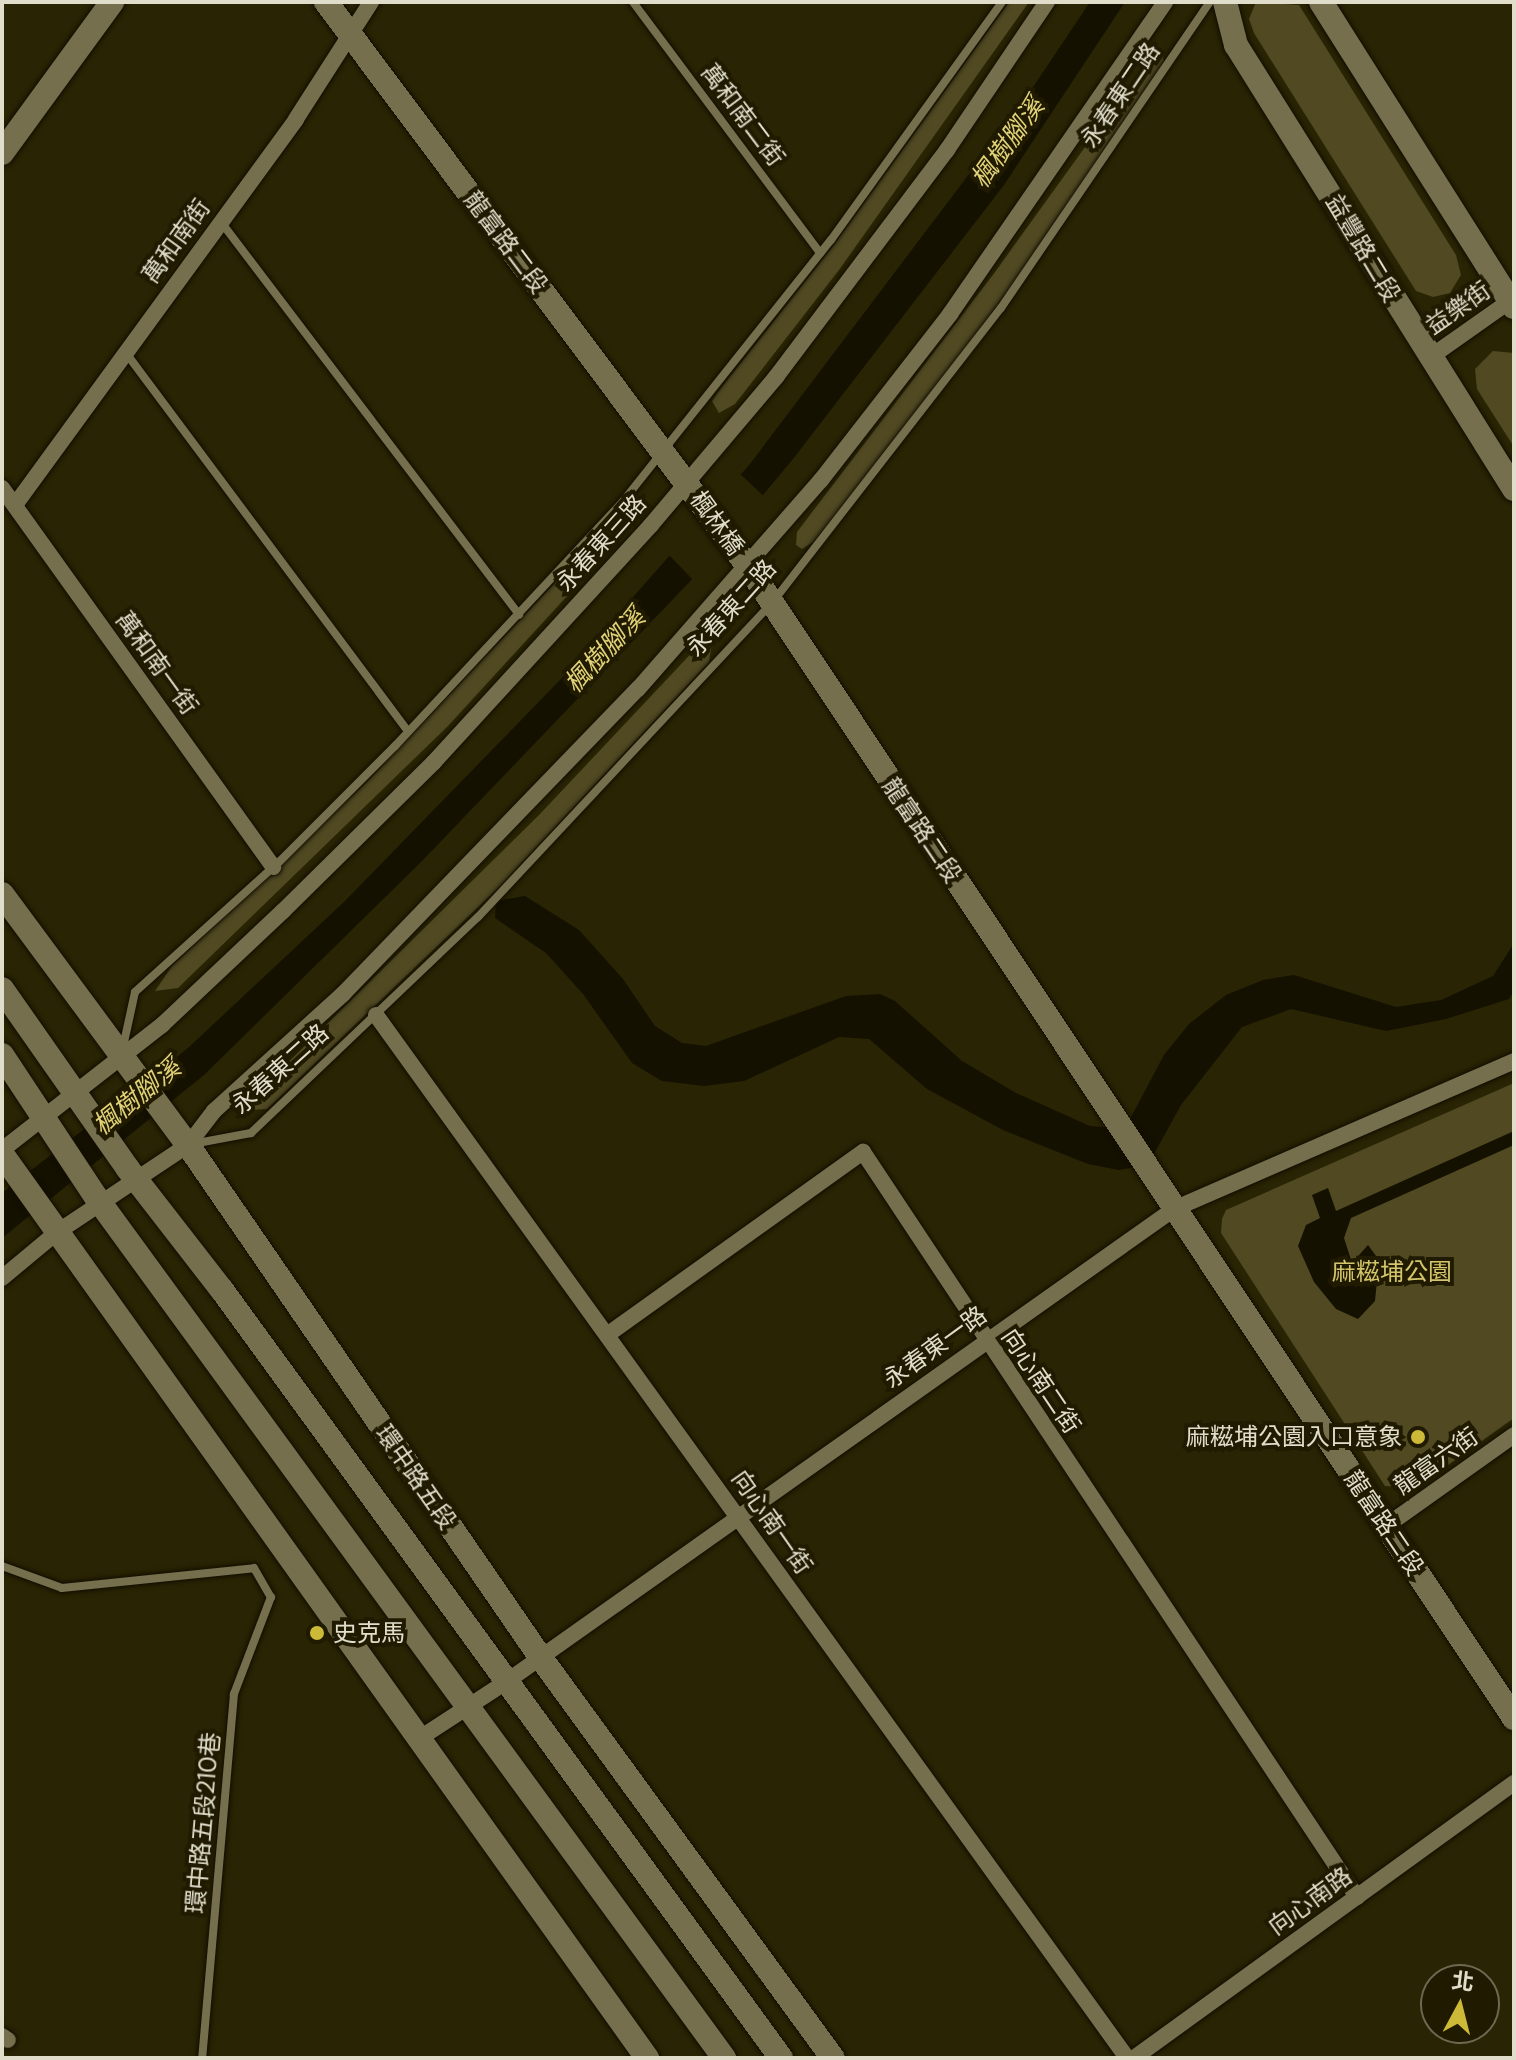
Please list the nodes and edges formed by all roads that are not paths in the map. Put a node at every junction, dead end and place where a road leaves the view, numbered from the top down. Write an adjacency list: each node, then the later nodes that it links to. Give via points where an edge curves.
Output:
1 (112, 2): 12 (street)
2 (326, 2): 11 (street, 龍富路二段)
3 (371, 2): 11 (street, 萬和南街)
4 (633, 2): 14 (lane, 萬和南二街)
5 (1002, 2): 14 (lane, 永春東三路)
6 (1047, 2): 19 (street, 永春東三路, via 947,150 776,377)
7 (1165, 2): 23 (street, 永春東二路, via 950,314 821,480)
8 (1210, 2): 24 (lane, 永春東二路, via 1001,308)
9 (1225, 2): 17 (street, 益豐路二段, via 1236,45)
10 (1321, 2): 15 (street)
11 (351, 34): 13 (street, 萬和南街); 18 (street, 龍富路二段)
12 (2, 153)
13 (221, 221): 16 (street, 萬和南街); 25 (lane)
14 (820, 253): 18 (lane, 永春東三路)
15 (1513, 302): 17 (street, 益樂街)
16 (125, 352): 22 (street, 萬和南街); 26 (lane)
17 (1429, 358): 21 (street, 益豐路二段)
18 (663, 449): 19 (street, 龍富路二段); 25 (lane, 永春東三路)
19 (687, 481): 23 (street, 楓林橋); 32 (street, 永春東三路, via 434,762)
20 (2, 488): 22 (street, 萬和南一街)
21 (1514, 489)
22 (15, 505): 27 (street, 萬和南一街)
23 (747, 565): 24 (street, 龍富路二段); 36 (street, 永春東二路, via 539,794 343,994)
24 (772, 603): 30 (lane, 永春東二路, via 478,917); 40 (street, 龍富路二段)
25 (519, 615): 26 (lane, 永春東三路)
26 (408, 731): 27 (lane, 永春東三路)
27 (273, 867): 32 (lane, 永春東三路, via 135,992)
28 (2, 894): 32 (street, 環中路五段)
29 (2, 989): 34 (street, 環中路五段)
30 (376, 1015): 36 (lane, 永春東二路, via 251,1133); 43 (street, 向心南一街)
31 (2, 1055): 35 (street)
32 (124, 1060): 34 (street, 永春東三路); 36 (street, 環中路五段)
33 (1514, 1061): 40 (street, 永春東一路)
34 (78, 1096): 35 (street, 永春東三路); 38 (street, 環中路五段)
35 (46, 1120): 37 (street, 永春東三路); 39 (street)
36 (185, 1140): 38 (street, 永春東二路); 49 (street, 環中路五段)
37 (3, 1154): 41 (street)
38 (134, 1175): 39 (street, 永春東二路); 50 (street, 環中路五段)
39 (100, 1200): 41 (street, 永春東二路); 51 (street)
40 (1174, 1209): 44 (street, 永春東一路); 47 (street, 龍富路二段)
41 (54, 1229): 42 (street, 永春東二路); 53 (street)
42 (2, 1278)
43 (607, 1335): 44 (street, 向心南二街, via 863,1152 961,1295); 46 (street, 向心南一街)
44 (984, 1341): 46 (street, 永春東一路); 55 (street, 向心南二街)
45 (1514, 1435): 47 (street, 龍富六街)
46 (739, 1517): 49 (street, 永春東一路); 61 (street, 向心南一街)
47 (1386, 1526): 52 (street, 龍富路二段)
48 (2, 1566): 56 (lane, 環中路五段210巷, via 62,1588 254,1568 271,1597 234,1694)
49 (541, 1658): 50 (street, 永春東一路); 60 (street, 環中路五段)
50 (506, 1682): 51 (street, 永春東一路); 59 (street, 環中路五段)
51 (467, 1709): 53 (street, 永春東一路); 58 (street)
52 (1514, 1718)
53 (420, 1738): 57 (street)
54 (1514, 1783): 55 (street, 向心南路)
55 (1357, 1897): 62 (street, 向心南路)
56 (202, 2058)
57 (647, 2058)
58 (724, 2058)
59 (781, 2058)
60 (833, 2058)
61 (1127, 2058)
62 (1134, 2058)

